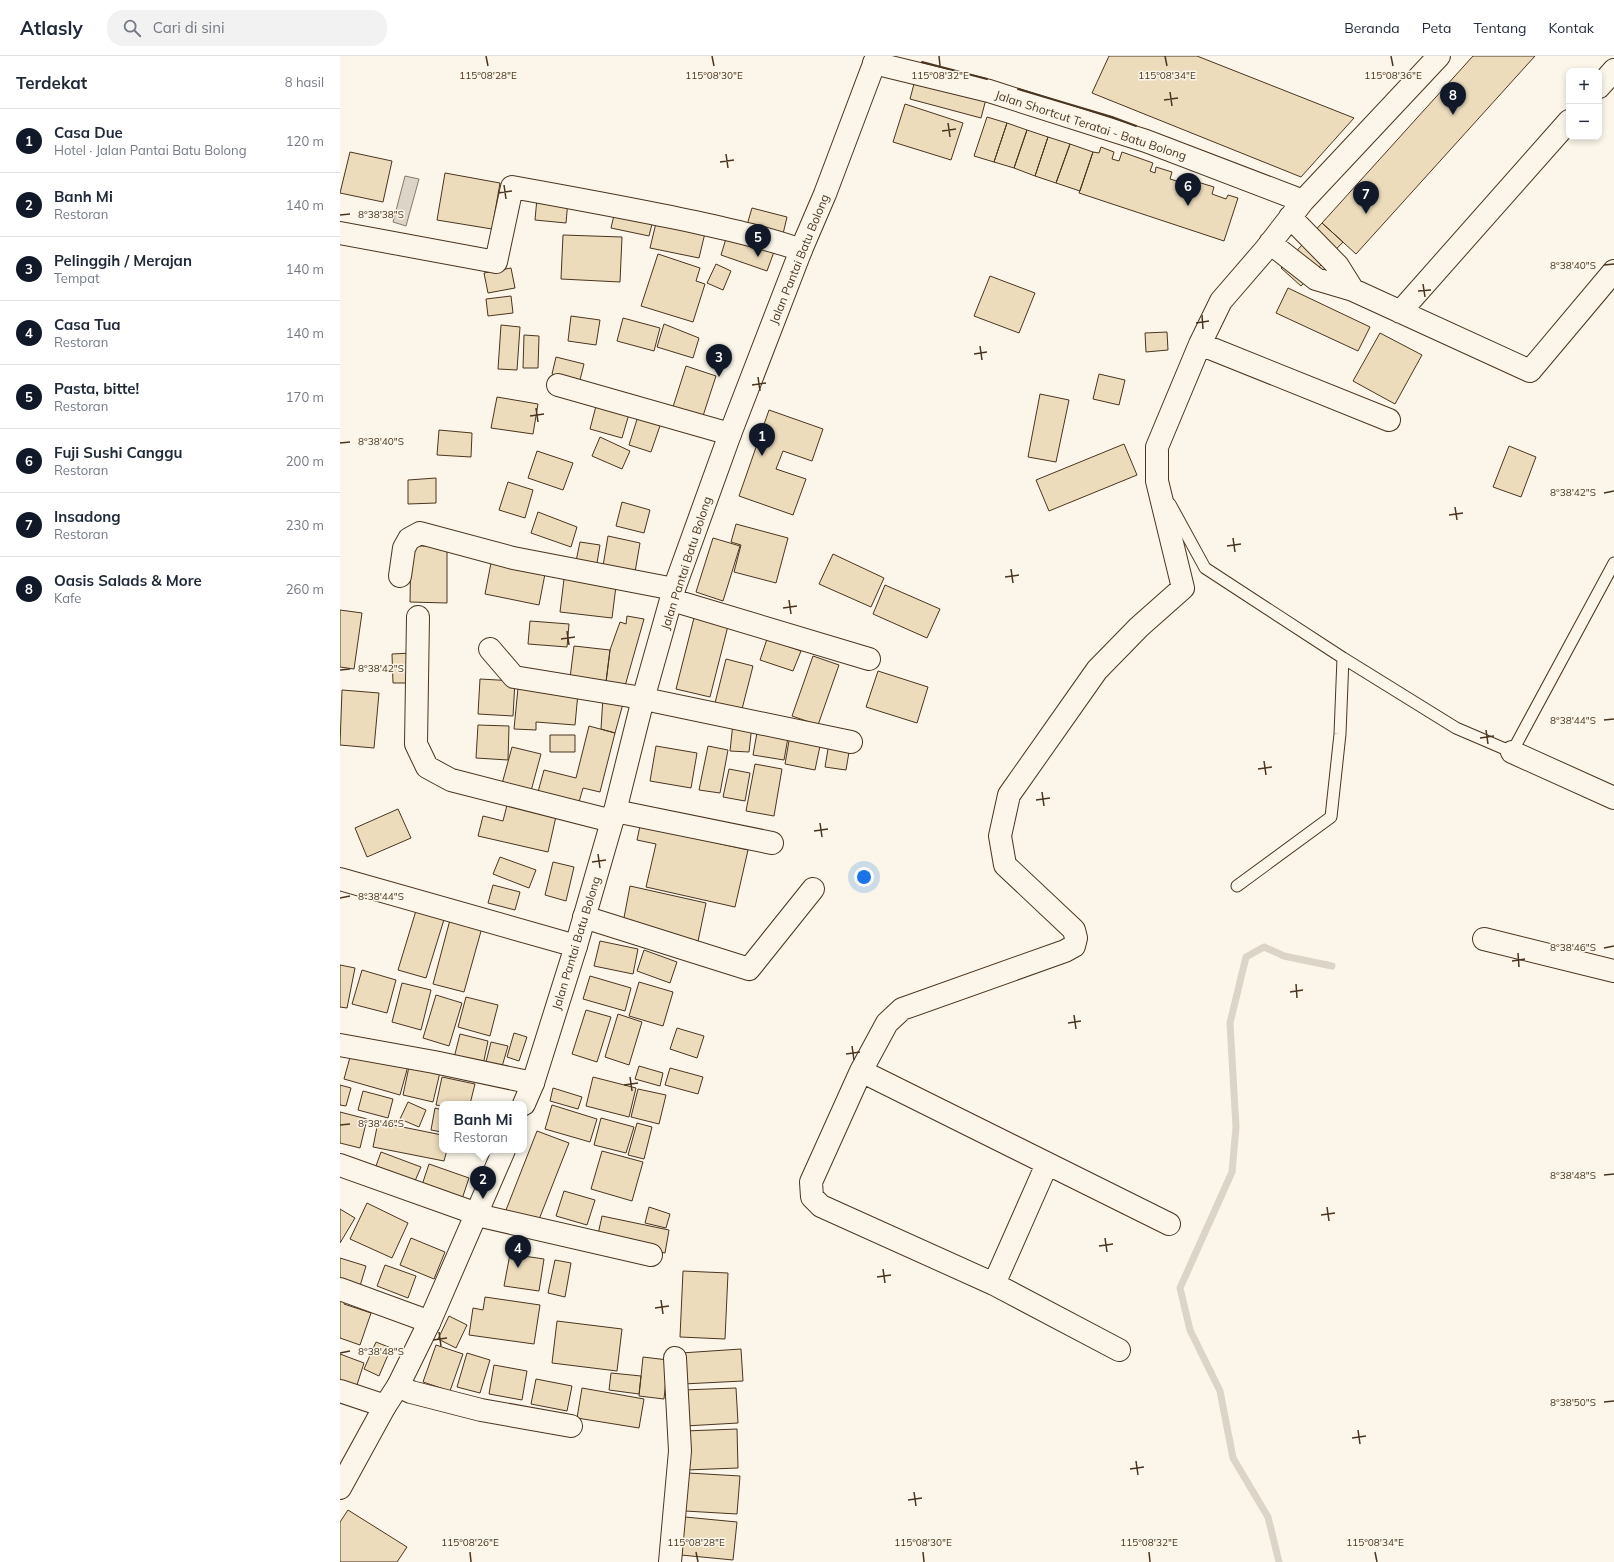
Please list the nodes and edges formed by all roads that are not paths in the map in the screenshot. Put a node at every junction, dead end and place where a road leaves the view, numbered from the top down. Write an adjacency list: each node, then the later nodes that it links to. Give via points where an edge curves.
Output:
1 (1439, 56): 6 (street)
2 (875, 60): 6 (street, Jalan Shortcut Teratai - Batu Bolong, via 989,91 1131,136); 9 (street, Jalan Pantai Batu Bolong, via 825,194)
3 (1614, 70): 4 (street)
4 (1602, 84)
5 (1566, 124): 12 (street)
6 (1296, 209): 8 (street); 11 (street)
7 (340, 233): 9 (street, via 496,262 512,187 635,209 777,242)
8 (1270, 243): 11 (street, via 1316,279); 13 (street, via 1221,301)
9 (801, 250): 16 (street, Jalan Pantai Batu Bolong)
10 (1614, 271): 12 (street, via 1530,371)
11 (1353, 290): 12 (street)
12 (1400, 312)
13 (1200, 344): 15 (street); 17 (street, via 1157,447)
14 (558, 385): 16 (street)
15 (1390, 420)
16 (730, 434): 20 (street, Jalan Pantai Batu Bolong)
17 (1157, 481): 23 (lane, via 1205,568); 39 (street, via 1183,588 1139,627 1097,670 1009,795 1000,836 1005,866 1074,930 1074,946 902,1009 887,1023)
18 (1614, 563): 27 (lane)
19 (400, 576): 20 (street, via 406,544 409,539 420,533 513,558)
20 (673, 594): 24 (street); 25 (street, Jalan Pantai Batu Bolong)
21 (418, 617): 29 (street, via 416,744 428,767 451,780)
22 (490, 649): 25 (street, via 514,677)
23 (1343, 658): 27 (lane, via 1456,728); 32 (lane, via 1340,734 1331,817)
24 (869, 659)
25 (643, 699): 26 (street); 29 (street, Jalan Pantai Batu Bolong)
26 (851, 742)
27 (1512, 752): 28 (street)
28 (1614, 798)
29 (614, 816): 30 (street); 34 (street, Jalan Pantai Batu Bolong)
30 (772, 844)
31 (340, 879): 36 (street)
32 (1238, 886)
33 (813, 889): 34 (street, via 749,970)
34 (584, 917): 36 (street, Jalan Pantai Batu Bolong)
35 (1484, 940): 37 (street)
36 (576, 946): 40 (street, Jalan Pantai Batu Bolong)
37 (1614, 971)
38 (340, 1045): 40 (street)
39 (861, 1071): 43 (street); 48 (street, via 811,1182 812,1197 821,1206)
40 (533, 1083): 41 (street, Jalan Pantai Batu Bolong)
41 (525, 1101)
42 (503, 1153): 45 (street)
43 (1047, 1164): 46 (street); 48 (street)
44 (340, 1165): 45 (street)
45 (477, 1215): 47 (street); 50 (street)
46 (1169, 1224)
47 (651, 1255)
48 (994, 1284): 51 (street)
49 (340, 1289): 50 (street)
50 (429, 1323): 53 (street)
51 (1119, 1350)
52 (675, 1358): 58 (street, via 680,1451)
53 (398, 1386): 55 (street); 56 (street, via 411,1392 481,1410)
54 (340, 1391): 55 (street)
55 (385, 1406): 57 (street)
56 (571, 1426)
57 (340, 1488)
58 (670, 1562)

